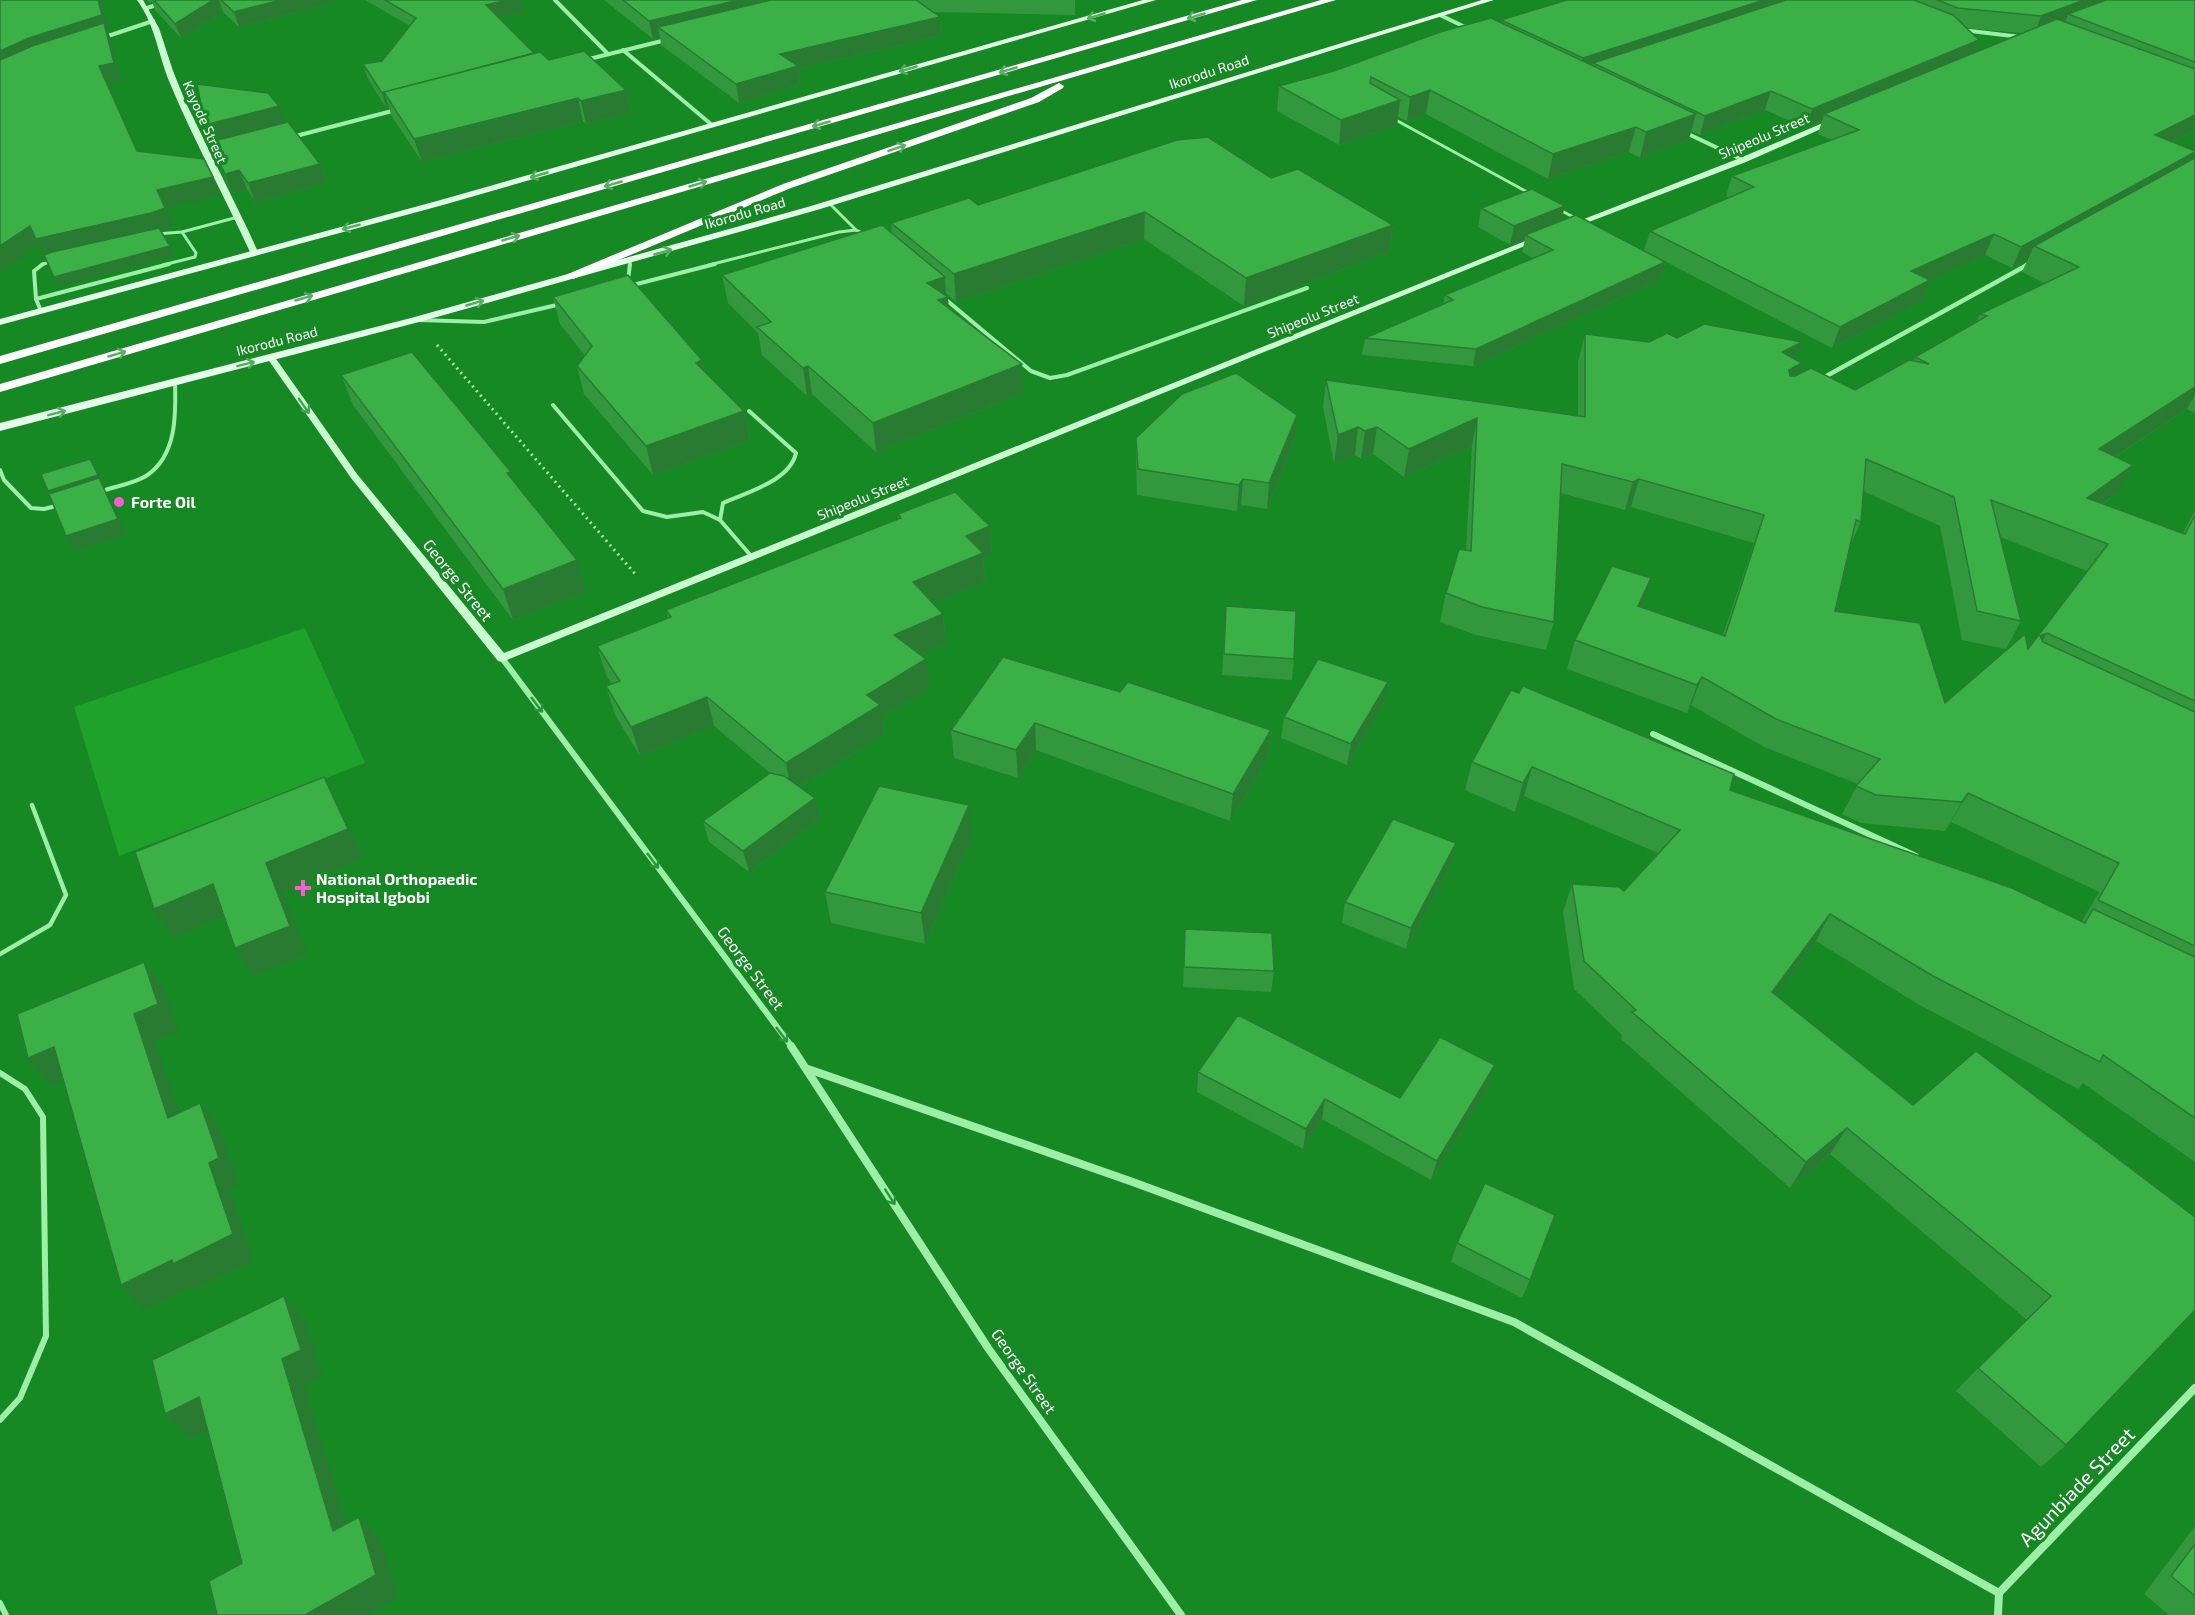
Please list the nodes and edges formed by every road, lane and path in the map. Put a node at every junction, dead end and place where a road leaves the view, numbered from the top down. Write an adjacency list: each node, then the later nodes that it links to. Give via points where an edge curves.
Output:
1 (140, 0): 8 (street, Kayode Street)
2 (172, 0): 8 (street)
3 (555, 0): 17 (street)
4 (1152, 0): 23 (main road, one-way to 23)
5 (1252, 0): 53 (highway, one-way to 53)
6 (1330, 0): 19 (highway, Ikorodu Road)
7 (1490, 0): 9 (main road, Ikorodu Road)
8 (147, 8): 10 (street, Kayode Street)
9 (1440, 15): 12 (street); 30 (main road, Ikorodu Road)
10 (153, 21): 14 (street); 27 (street, Kayode Street, via 172,78)
11 (1960, 30): 15 (street)
12 (1472, 31)
13 (669, 39): 16 (street)
14 (96, 40)
15 (2024, 42)
16 (623, 50): 17 (street); 23 (street)
17 (608, 54): 18 (street)
18 (573, 63)
19 (1084, 72): 44 (highway, one-way to 19, via 787,186 1035,100); 56 (highway, Ikorodu Road, one-way to 19)
20 (402, 108): 25 (street)
21 (1389, 116): 29 (lane)
22 (1840, 119): 28 (street, Shipeolu Street)
23 (712, 125): 40 (main road, one-way to 40)
24 (1682, 130): 28 (street)
25 (288, 138)
26 (219, 156): 27 (street)
27 (208, 159): 32 (street, Kayode Street)
28 (1743, 160): 33 (street, Shipeolu Street)
29 (1531, 194)
30 (830, 204): 34 (lane); 43 (main road, Ikorodu Road, one-way to 30)
31 (1551, 205): 33 (lane)
32 (238, 217): 36 (lane); 40 (street, Kayode Street)
33 (1582, 222): 35 (street, Shipeolu Street)
34 (856, 230): 39 (lane); 43 (lane, via 627,287)
35 (1559, 230)
36 (182, 232): 38 (lane); 47 (lane, via 195,257)
37 (1548, 235): 64 (street, Shipeolu Street)
38 (149, 236)
39 (870, 237)
40 (254, 252): 49 (main road)
41 (62, 258): 47 (lane, via 44,262 34,271)
42 (2038, 259): 55 (street)
43 (630, 261): 44 (main road, Ikorodu Road)
44 (569, 276): 50 (main road, Ikorodu Road, one-way to 44)
45 (1307, 288): 46 (lane, via 1050,378 1031,371)
46 (942, 296)
47 (36, 299): 49 (lane)
48 (566, 303): 50 (lane, via 484,322)
49 (41, 310): 51 (main road)
50 (416, 320): 52 (main road, Ikorodu Road); 65 (path)
51 (0, 322)
52 (271, 358): 54 (main road, Ikorodu Road, one-way to 52); 66 (street, George Street, one-way to 66, via 354,476)
53 (0, 360)
54 (175, 382): 59 (main road, Ikorodu Road, one-way to 54); 61 (lane, via 174,425 168,452 146,476)
55 (1812, 384)
56 (0, 388)
57 (553, 405): 63 (lane, via 643,511 668,517 703,512)
58 (749, 411): 63 (lane, via 796,453 794,463 786,474 723,503)
59 (0, 427)
60 (0, 470): 62 (lane, via 4,480 31,508 44,509)
61 (95, 493)
62 (66, 502)
63 (720, 520): 64 (lane)
64 (752, 557): 65 (street, Shipeolu Street)
65 (655, 596): 66 (street, Shipeolu Street)
66 (502, 658): 71 (street, George Street, one-way to 71)
67 (1653, 734): 69 (street)
68 (32, 805): 70 (lane, via 66,895 50,925)
69 (1923, 859)
70 (0, 954)
71 (808, 1069): 75 (street, via 1131,1181 1514,1322); 78 (street, George Street, one-way to 78, via 988,1348)
72 (0, 1073): 74 (lane, via 25,1089 43,1117 46,1336 20,1398)
73 (2195, 1388): 75 (street, Agunbiade Street)
74 (0, 1420)
75 (1999, 1593): 79 (street)
76 (0, 1603): 77 (lane)
77 (6, 1615)
78 (1181, 1615)
79 (1998, 1615)

